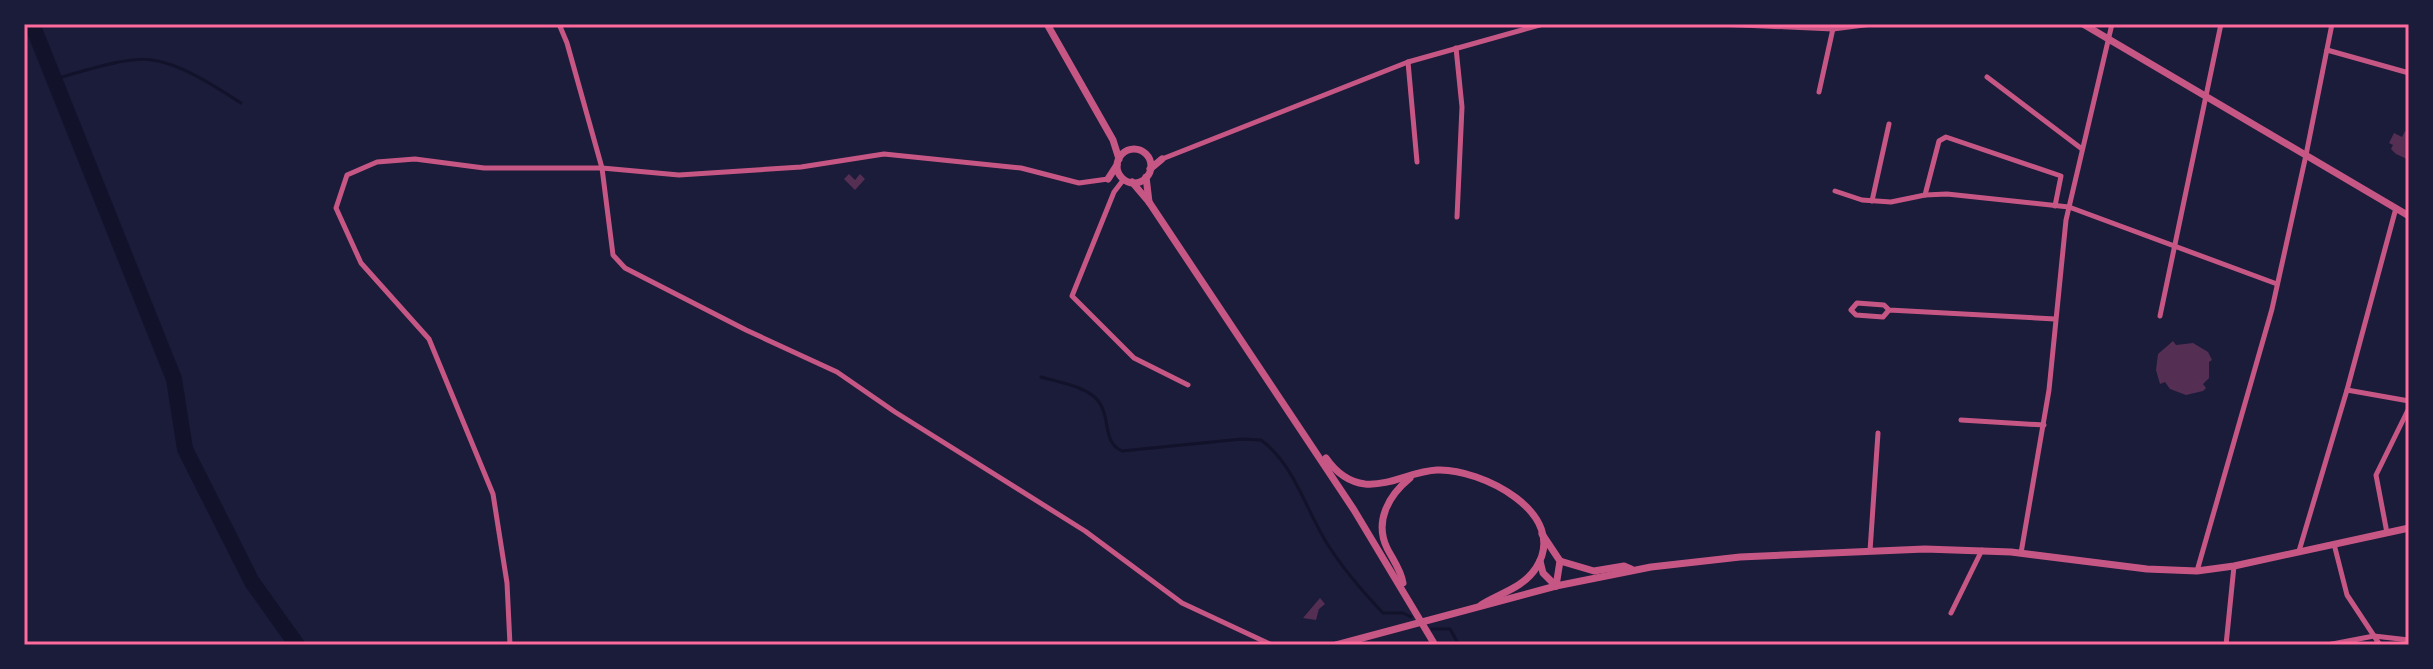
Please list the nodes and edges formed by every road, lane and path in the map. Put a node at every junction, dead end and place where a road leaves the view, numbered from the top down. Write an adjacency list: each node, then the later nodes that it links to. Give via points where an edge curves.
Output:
1 (559, 24): 28 (street)
2 (1047, 24): 20 (street)
3 (1543, 24): 12 (street)
4 (1721, 24): 10 (street)
5 (1872, 24): 10 (street)
6 (2083, 24): 11 (street)
7 (2112, 24): 11 (street)
8 (2221, 24): 18 (street)
9 (2332, 24): 13 (street)
10 (1834, 26): 17 (street)
11 (2109, 39): 18 (street); 21 (street)
12 (1456, 48): 14 (street); 40 (street, via 1462,107)
13 (2327, 50): 15 (street); 23 (street)
14 (1408, 62): 25 (street); 27 (street)
15 (2409, 73)
16 (1987, 77): 21 (street)
17 (1819, 92)
18 (2207, 97): 23 (street); 41 (street)
19 (1889, 124): 34 (street)
20 (1113, 140): 22 (street); 26 (street)
21 (2082, 149): 37 (street)
22 (1131, 150): 24 (street); 26 (street)
23 (2306, 155): 38 (street); 42 (street)
24 (1147, 156): 25 (street); 29 (street)
25 (1162, 159): 29 (street)
26 (1118, 162): 30 (street); 31 (street)
27 (1417, 162)
28 (602, 168): 30 (street, via 679,175 801,167 884,154 1021,168 1079,183); 75 (street, via 484,168 415,159 377,162 347,175 336,208 361,263 429,339 493,494); 76 (street, via 613,255 625,268 837,372 1085,531 1182,603)
29 (1148, 173): 31 (street); 35 (street)
30 (1108, 179): 31 (street)
31 (1126, 180): 35 (street); 46 (street, via 1114,192 1072,296 1134,358)
32 (1835, 191): 34 (street)
33 (1925, 195): 34 (street); 36 (street); 36 (street, via 1939,141 1946,137 2061,176)
34 (1872, 201)
35 (1149, 202): 53 (street)
36 (2055, 206): 37 (street)
37 (2069, 207): 41 (street); 45 (street)
38 (2396, 208): 39 (street); 47 (street)
39 (2409, 216)
40 (1457, 217)
41 (2175, 246): 42 (street); 44 (street)
42 (2277, 284): 67 (street)
43 (1889, 310): 43 (street, via 1857,303 1851,310 1883,317); 45 (street)
44 (2160, 316)
45 (2055, 319): 51 (street)
46 (1188, 385)
47 (2347, 390): 48 (street); 61 (street)
48 (2409, 401)
49 (2409, 408): 57 (street, via 2376,475)
50 (1961, 420): 51 (street)
51 (2044, 425): 62 (street)
52 (1878, 433): 60 (street)
53 (1306, 436): 54 (street, via 1348,479 1377,484); 69 (street)
54 (1411, 476): 56 (street, via 1452,471 1511,493 1528,507); 69 (street, via 1389,500 1383,527)
55 (2409, 528): 57 (street)
56 (1541, 532): 63 (street); 64 (street)
57 (2387, 533): 58 (street)
58 (2334, 544): 61 (street); 72 (street, via 2347,595)
59 (1982, 550): 60 (street); 62 (street); 71 (street)
60 (1870, 551): 66 (street, via 1740,557)
61 (2299, 551): 65 (street)
62 (2021, 553): 67 (street)
63 (1540, 561): 68 (street); 70 (street, via 1525,580)
64 (1560, 561): 66 (street, via 1594,571 1624,566); 68 (street)
65 (2234, 566): 67 (street); 78 (street)
66 (1634, 570): 68 (street)
67 (2197, 571)
68 (1556, 586): 70 (street)
69 (1404, 590): 77 (street)
70 (1475, 609): 74 (street)
71 (1951, 613)
72 (2374, 636): 73 (street); 79 (street); 80 (street)
73 (2409, 640)
74 (1341, 644)
75 (510, 645)
76 (1272, 645)
77 (1435, 645)
78 (2226, 645)
79 (2327, 645)
80 (2380, 645)

